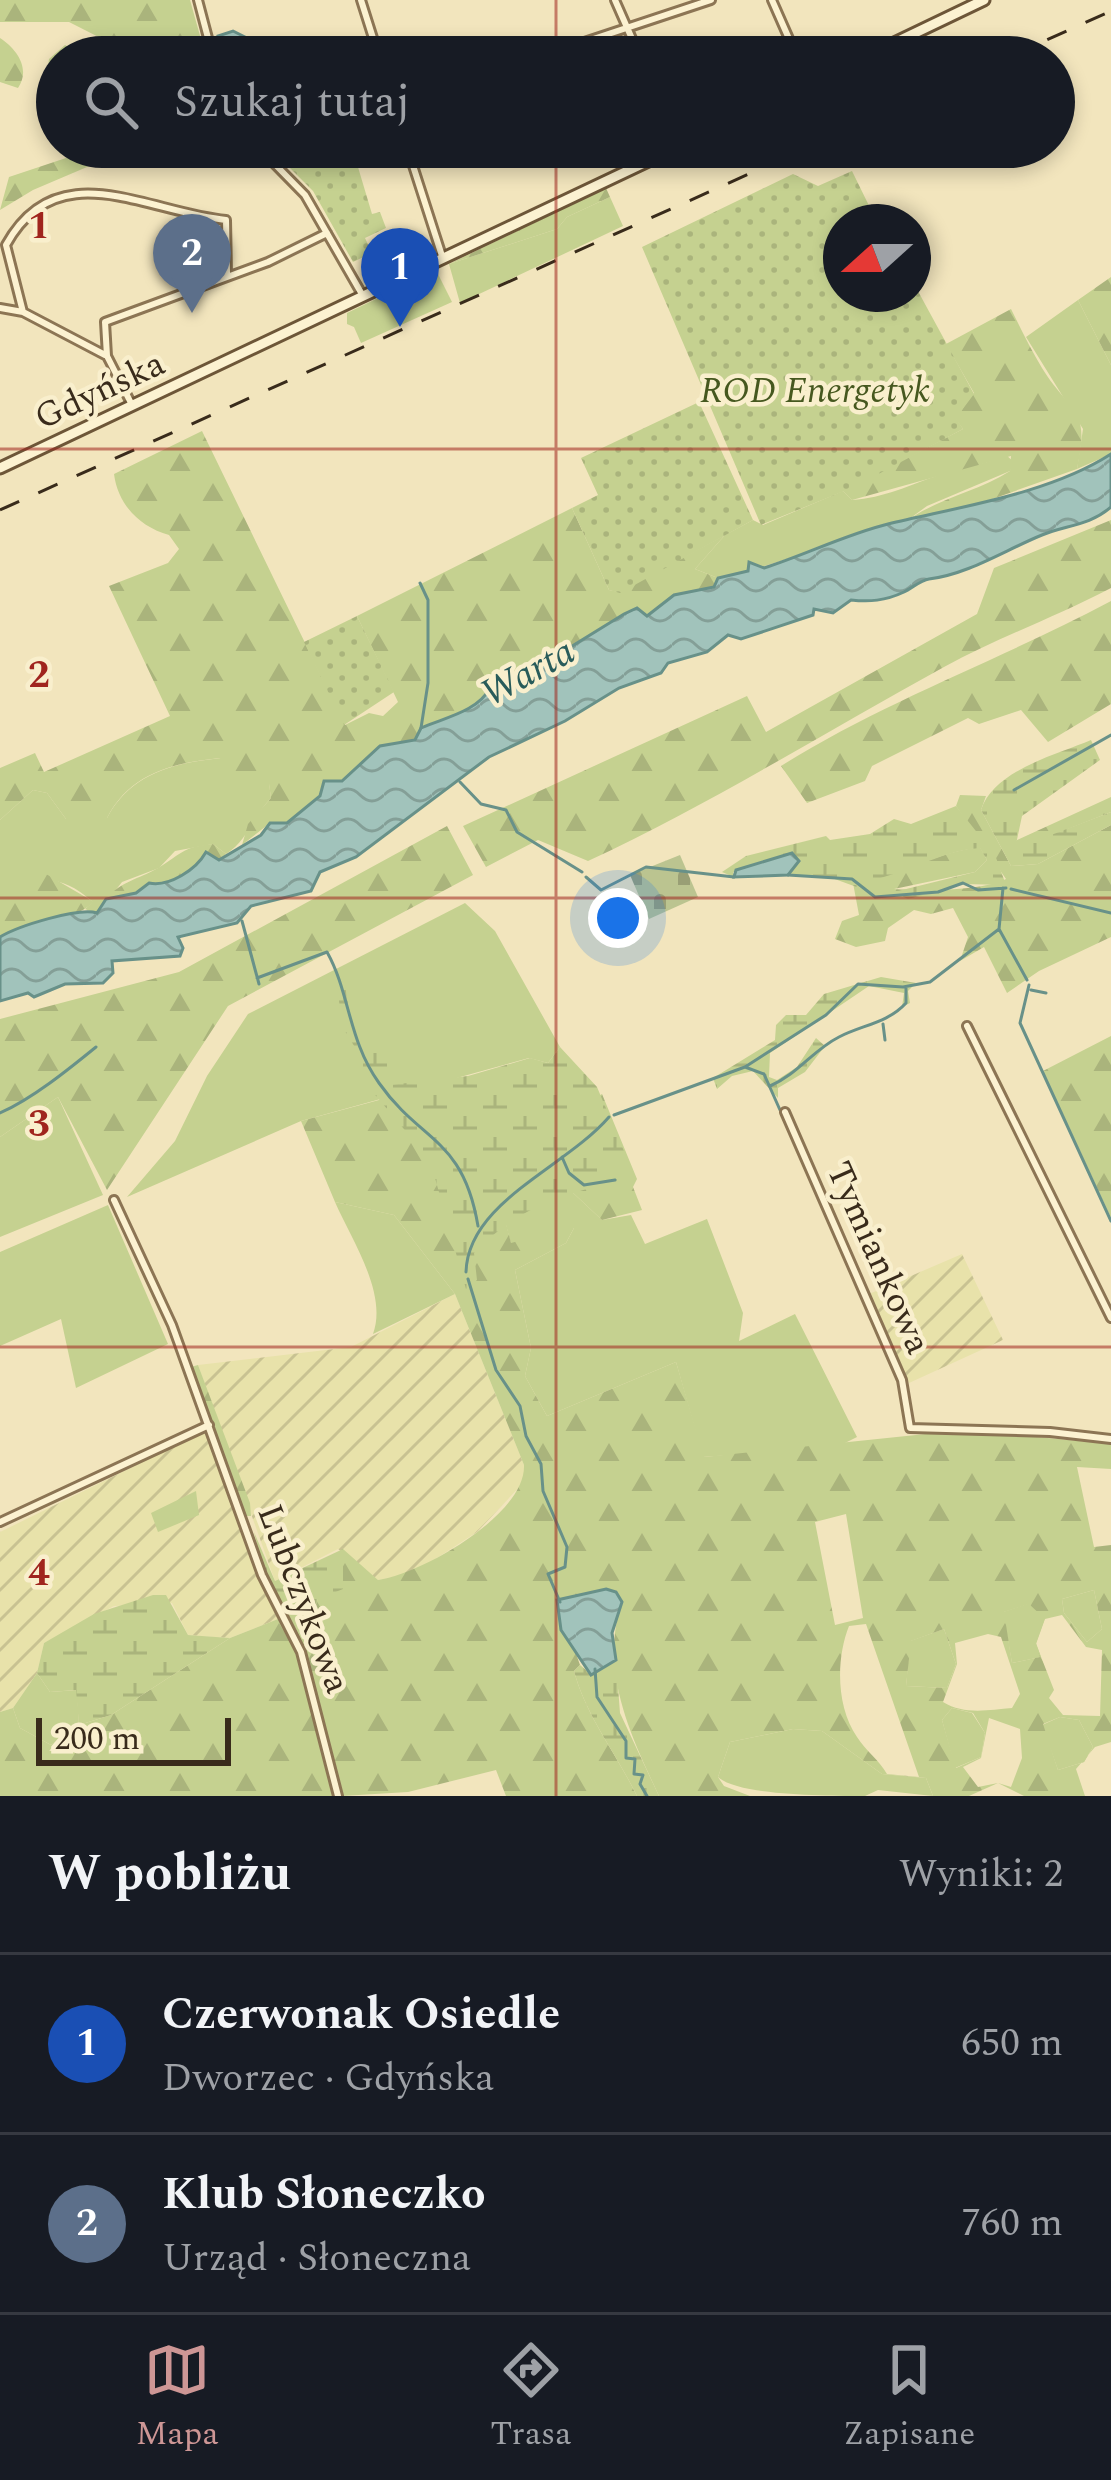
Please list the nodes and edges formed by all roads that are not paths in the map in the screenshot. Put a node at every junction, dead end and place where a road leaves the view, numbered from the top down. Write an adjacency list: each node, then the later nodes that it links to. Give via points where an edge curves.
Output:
1 (198, 0): 8 (street)
2 (361, 0): 9 (street)
3 (615, 0): 7 (street)
4 (711, 0): 7 (street)
5 (772, 0): 12 (street)
6 (984, 0): 13 (main road)
7 (625, 28): 10 (street); 11 (street)
8 (207, 36)
9 (372, 36)
10 (601, 36)
11 (629, 36)
12 (788, 36)
13 (909, 36)
14 (281, 168): 17 (street)
15 (414, 168): 18 (street)
16 (634, 168): 18 (main road, Gdyńska)
17 (327, 233): 19 (street); 20 (street)
18 (442, 259): 20 (main road, Gdyńska)
19 (227, 274): 22 (street, via 226,220 83,189 23,216 6,245); 23 (street, via 110,318 102,327)
20 (363, 296): 24 (main road, Gdyńska)
21 (0, 308): 22 (street)
22 (23, 312): 23 (street)
23 (107, 356): 24 (street)
24 (133, 405): 25 (main road, Gdyńska)
25 (0, 468)
26 (967, 1026): 29 (street)
27 (785, 1112): 31 (street, Tymiankowa, via 902,1380 910,1427)
28 (114, 1200): 30 (street, Lubczykowa)
29 (1111, 1318)
30 (208, 1424): 32 (street); 33 (street, Lubczykowa, via 262,1575 302,1652)
31 (1111, 1439)
32 (0, 1522)
33 (338, 1796)

